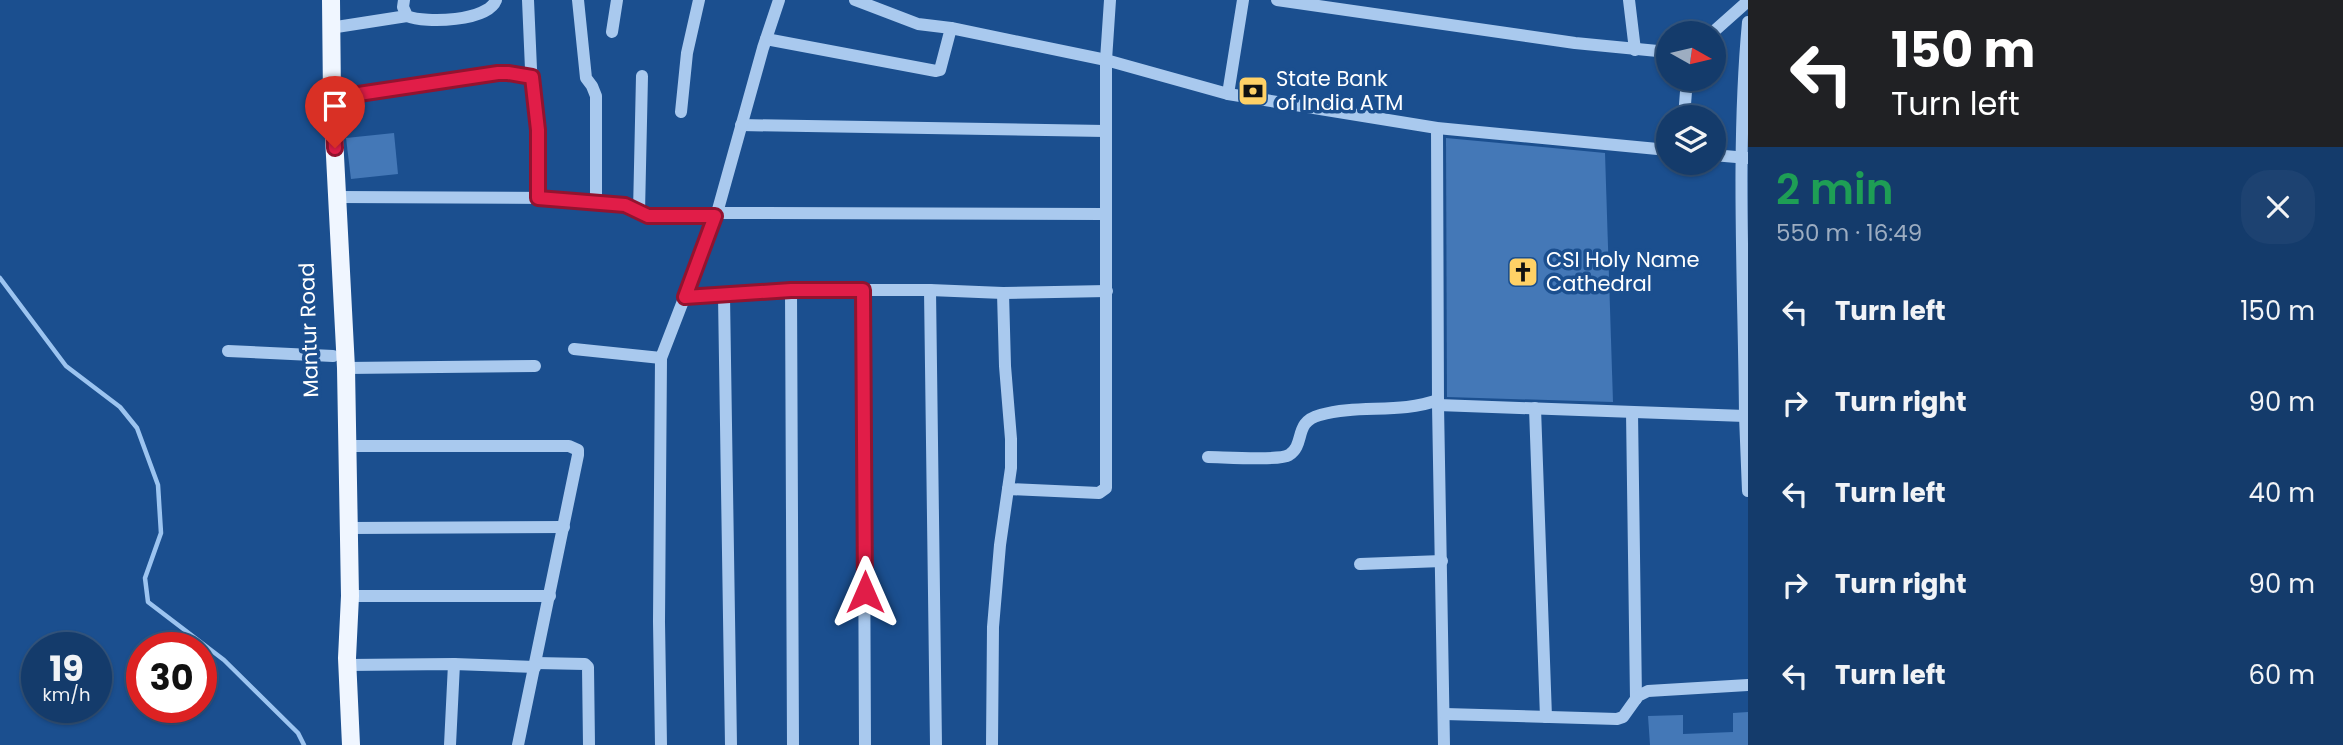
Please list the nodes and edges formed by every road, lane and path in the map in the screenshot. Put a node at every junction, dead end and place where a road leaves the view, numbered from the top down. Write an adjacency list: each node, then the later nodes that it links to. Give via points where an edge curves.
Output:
1 (320, 0): 54 (main road, Mantur Road)
2 (331, 0): 20 (main road, Mantur Road)
3 (404, 0): 17 (street)
4 (496, 0): 17 (street, via 477,16)
5 (528, 0): 28 (street)
6 (578, 0): 40 (street, via 586,78 596,96)
7 (617, 0): 22 (street)
8 (699, 0): 31 (street)
9 (779, 0): 23 (street)
10 (855, 0): 21 (street, via 918,24)
11 (1110, 0): 26 (street)
12 (1243, 0): 29 (street)
13 (1277, 0): 16 (street)
14 (1629, 0): 24 (street)
15 (1748, 1): 18 (street)
16 (1343, 5): 24 (street)
17 (407, 16): 20 (street)
18 (1726, 21)
19 (1748, 22): 37 (street)
20 (330, 28): 30 (main road, Mantur Road)
21 (951, 28): 23 (street, via 943,64 936,71); 26 (street)
22 (612, 32)
23 (766, 38): 32 (street)
24 (1635, 50): 25 (street)
25 (1656, 51)
26 (1106, 60): 29 (street); 34 (street)
27 (642, 76): 41 (street)
28 (532, 77): 30 (street, via 498,73); 39 (street)
29 (1228, 94): 33 (street)
30 (332, 98): 38 (main road, Mantur Road)
31 (681, 112)
32 (741, 125): 34 (street); 43 (street)
33 (1437, 128): 35 (street); 56 (street)
34 (1105, 131): 42 (street)
35 (1656, 149)
36 (1726, 156): 37 (street)
37 (1745, 158): 59 (street)
38 (338, 197): 39 (street); 54 (main road, Mantur Road)
39 (538, 198): 40 (street)
40 (596, 202): 41 (street, via 625,205)
41 (639, 212): 43 (street, via 648,216)
42 (1106, 214): 43 (street); 47 (street)
43 (716, 215): 50 (street)
44 (791, 290): 45 (street); 49 (street); 83 (street)
45 (863, 290): 46 (street); 84 (street)
46 (930, 290): 48 (street); 85 (street)
47 (1107, 291): 48 (street); 62 (street, via 1106,488 1099,492)
48 (1003, 293): 62 (street, via 1012,439)
49 (724, 296): 50 (street); 82 (street)
50 (685, 297): 53 (street)
51 (574, 349): 53 (street)
52 (228, 351): 54 (street)
53 (661, 358): 81 (street)
54 (340, 362): 55 (street); 60 (main road, Mantur Road); 70 (main road, Mantur Road, via 341,646)
55 (535, 366)
56 (1438, 403): 57 (street); 61 (street, via 1317,416 1307,421 1296,448 1284,457); 66 (street)
57 (1535, 408): 58 (street); 76 (street)
58 (1632, 412): 59 (street); 74 (street)
59 (1745, 416): 63 (street)
60 (347, 446): 64 (main road, Mantur Road); 65 (street, via 573,447 578,455)
61 (1208, 457)
62 (1008, 489): 86 (street, via 993,627)
63 (1748, 491)
64 (350, 527): 65 (street); 68 (main road, Mantur Road)
65 (564, 527): 69 (street)
66 (1441, 561): 67 (street); 75 (street)
67 (1360, 564)
68 (350, 596): 69 (street); 70 (main road, Mantur Road)
69 (550, 596): 72 (street)
70 (347, 662): 71 (street); 77 (main road, Mantur Road)
71 (454, 664): 72 (street); 78 (street)
72 (536, 665): 79 (street); 80 (street, via 588,667)
73 (1748, 685): 74 (street, via 1648,691)
74 (1636, 699): 76 (street, via 1617,719)
75 (1445, 714): 76 (street); 87 (street)
76 (1546, 717)
77 (351, 745)
78 (450, 745)
79 (518, 745)
80 (589, 745)
81 (661, 745)
82 (731, 745)
83 (793, 745)
84 (865, 745)
85 (936, 745)
86 (992, 745)
87 (1444, 745)

